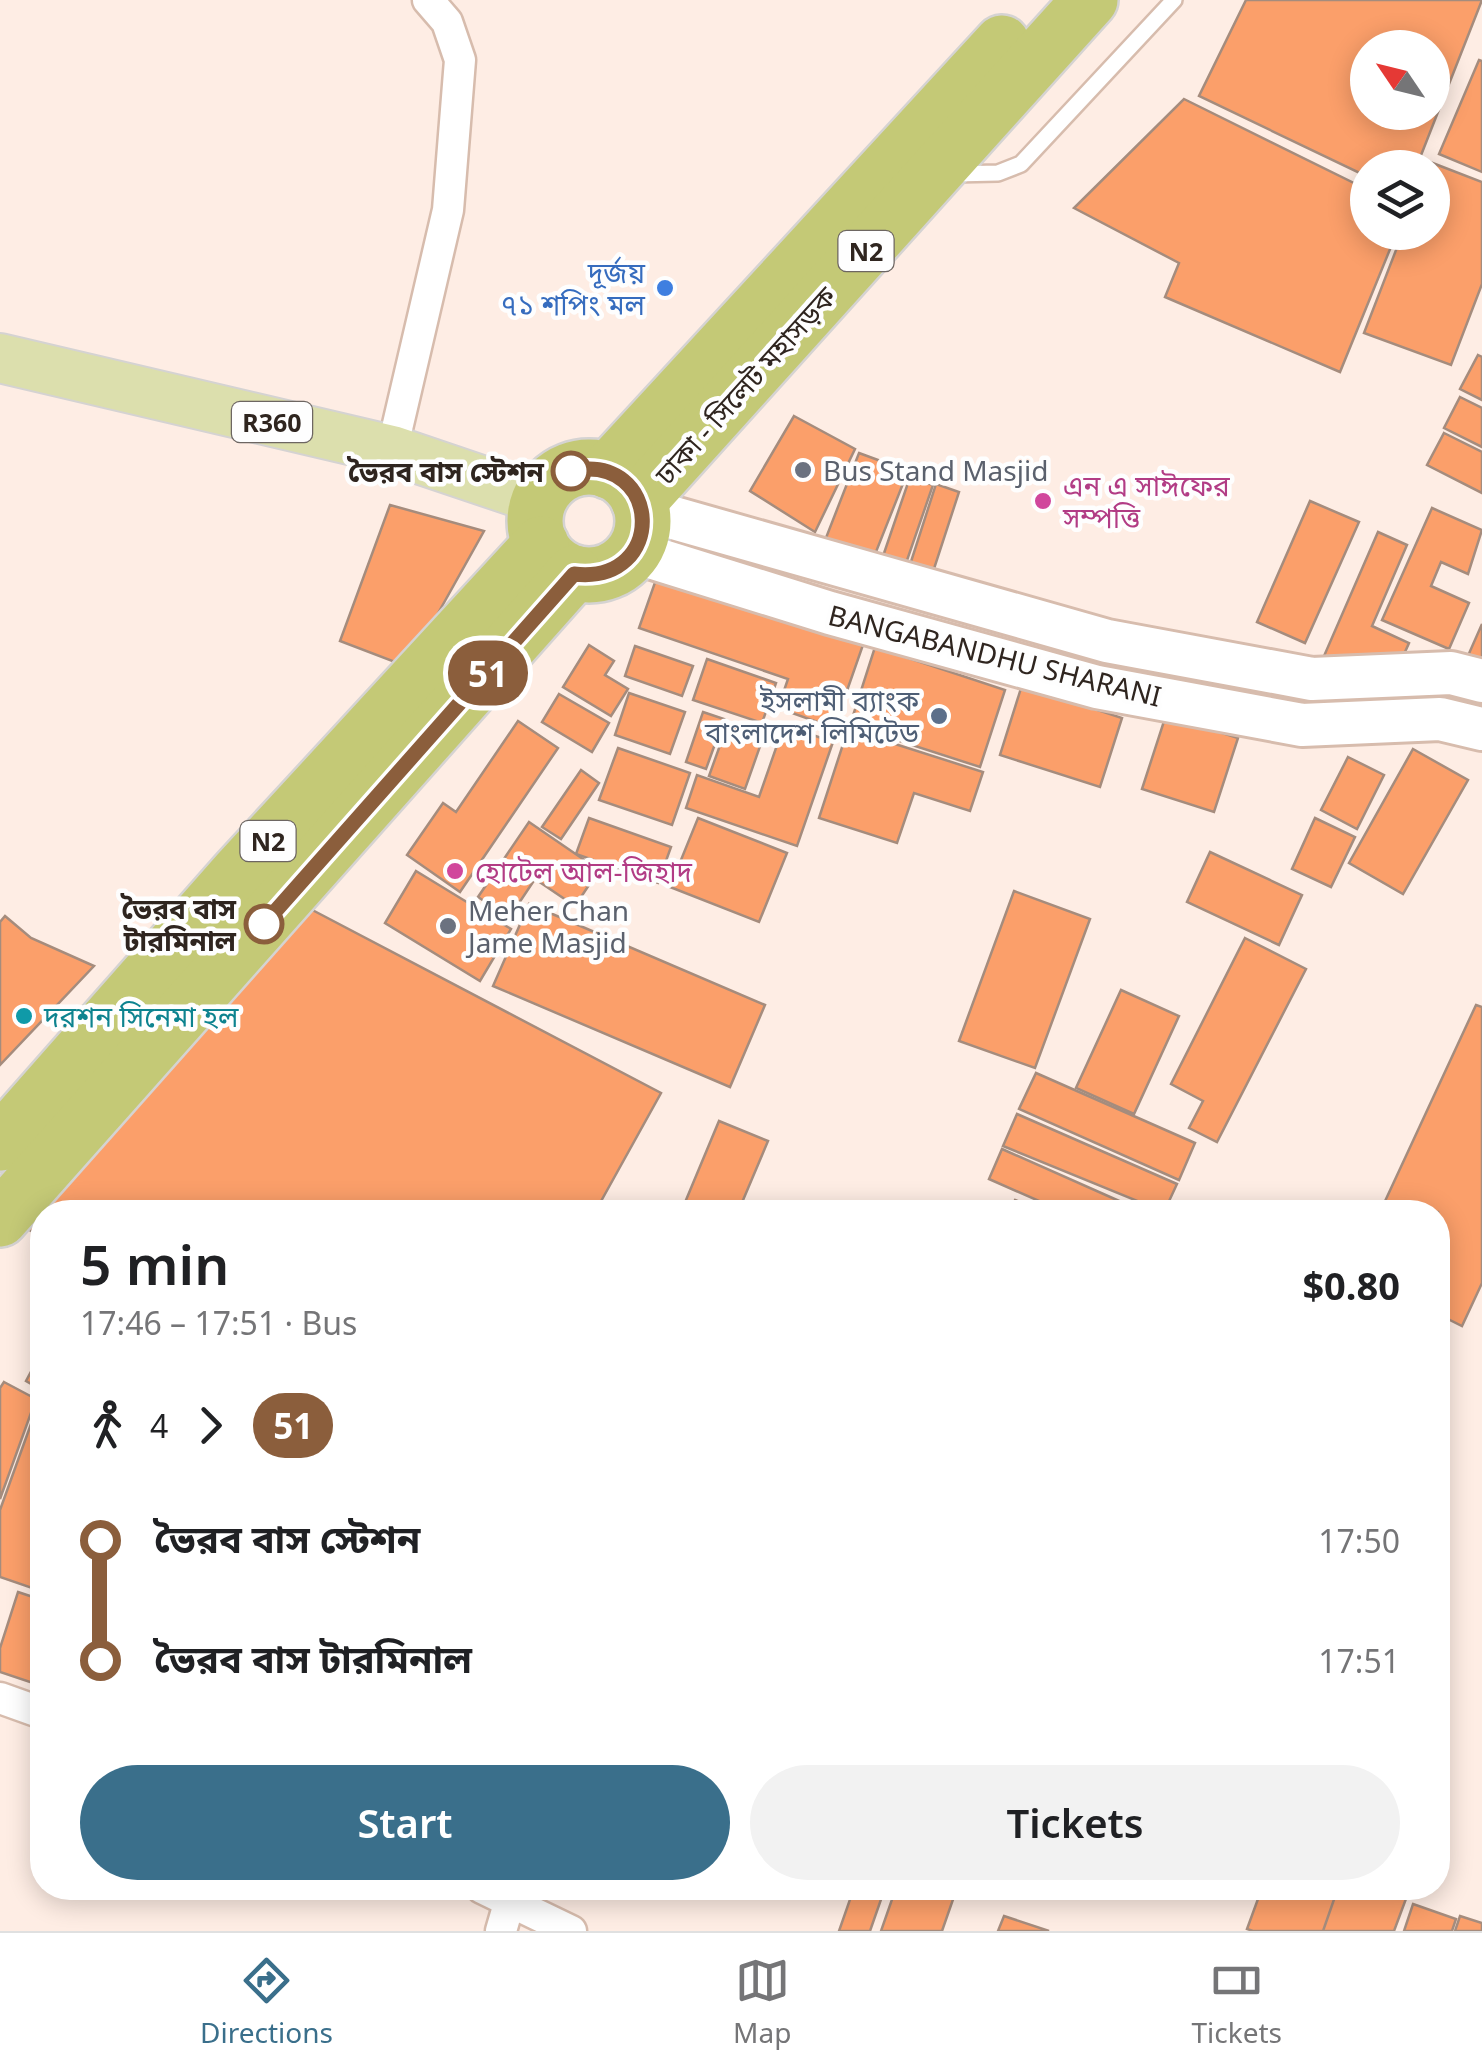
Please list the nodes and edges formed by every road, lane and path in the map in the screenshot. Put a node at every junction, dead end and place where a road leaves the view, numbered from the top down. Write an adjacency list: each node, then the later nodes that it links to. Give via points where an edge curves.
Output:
1 (428, 0): 7 (street, via 446,22 460,60 448,210)
2 (1042, 0): 8 (highway, ঢাকা - সিলেট মহাসড়ক / N2)
3 (1090, 0): 5 (highway, ঢাকা - সিলেট মহাসড়ক / N2)
4 (1174, 0): 5 (lane, via 1021,164 998,172)
5 (935, 174): 8 (highway, ঢাকা - সিলেট মহাসড়ক / N2)
6 (0, 358): 7 (main road, R360)
7 (392, 450): 9 (main road, R360)
8 (631, 508): 9 (highway, N2, via 608,572); 9 (highway, N2, via 572,470 557,478); 10 (street, BANGABANDHU SHARANI, via 1108,641 1312,679 1450,673); 11 (street, BANGABANDHU SHARANI, via 830,613 1098,687 1302,725 1440,719)
9 (551, 539): 12 (highway, N2, via 238,873); 13 (highway, N2)
10 (1482, 681)
11 (1482, 730)
12 (0, 1143)
13 (0, 1219)
14 (0, 1698): 15 (street)
15 (30, 1709)
16 (497, 1900): 18 (street)
17 (508, 1900): 19 (street)
18 (501, 1931)
19 (571, 1931)

